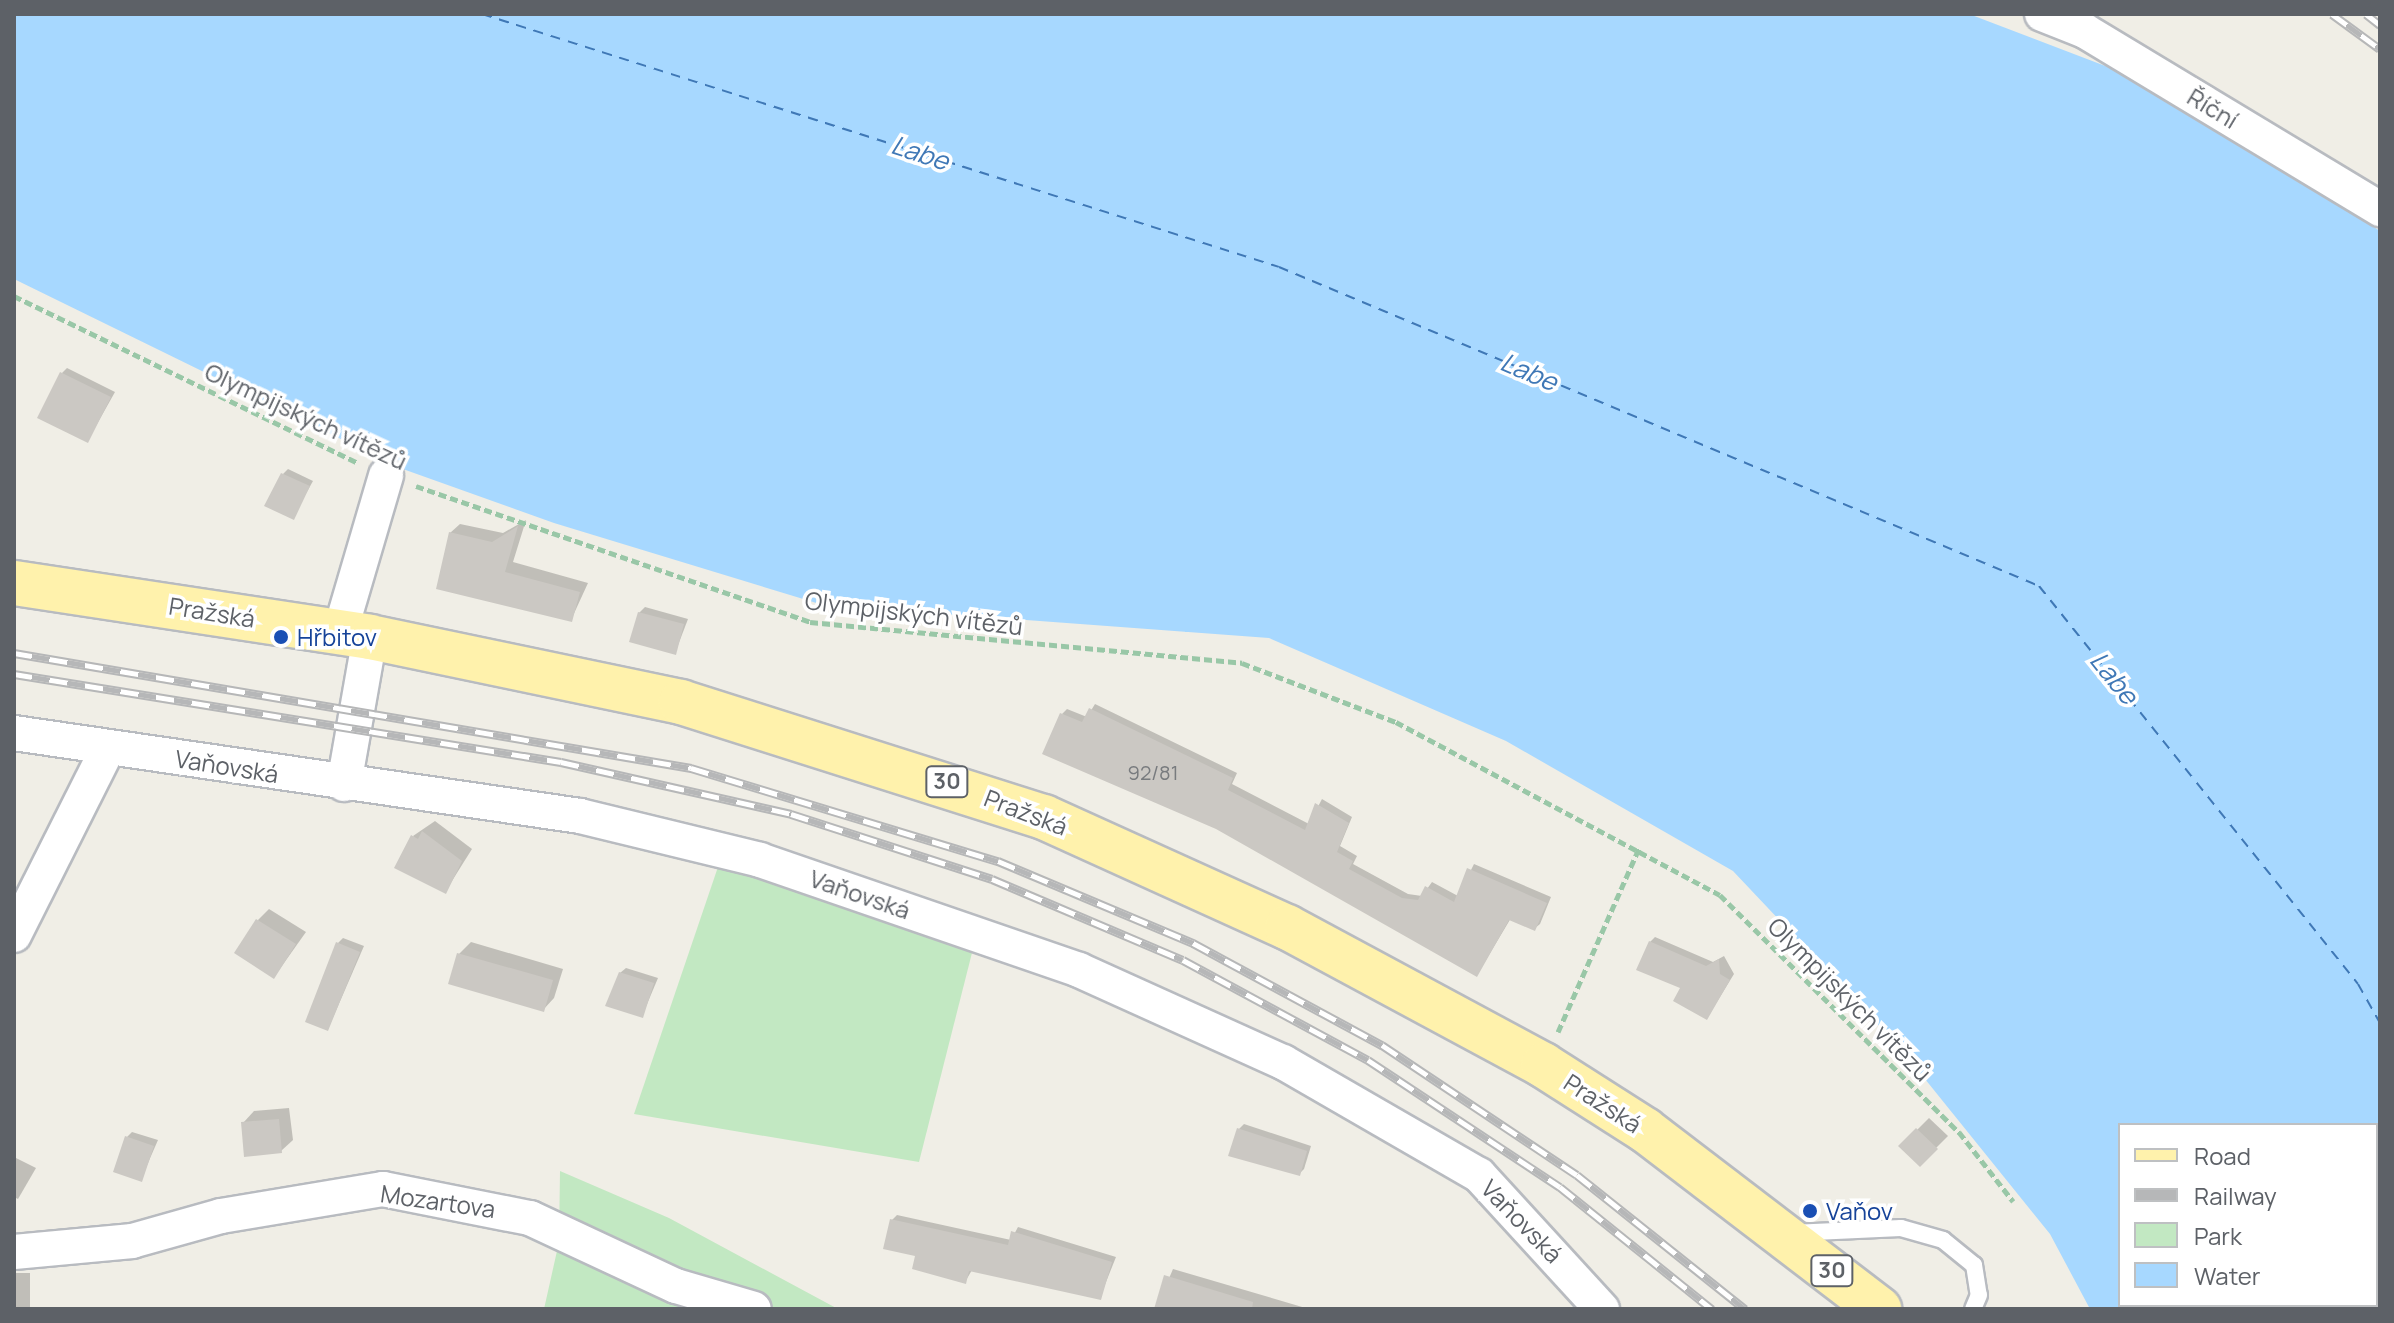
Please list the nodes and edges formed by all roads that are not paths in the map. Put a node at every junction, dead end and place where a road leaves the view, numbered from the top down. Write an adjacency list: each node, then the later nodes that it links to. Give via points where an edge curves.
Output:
1 (2042, 14): 2 (street, Říční, via 2085,31)
2 (2380, 209)
3 (386, 476): 5 (street)
4 (14, 583): 5 (main road, Pražská / 30)
5 (355, 635): 8 (street); 10 (main road, Pražská / 30, via 748,719 992,798 1274,920 1543,1065)
6 (14, 733): 7 (street, Vaňovská)
7 (108, 748): 8 (street, Vaňovská); 9 (street)
8 (344, 784): 13 (street, Vaňovská, via 580,816 745,856 1079,970 1283,1062 1479,1175)
9 (14, 935)
10 (1784, 1233): 14 (main road, Pražská / 30); 15 (lane, via 1901,1228 1943,1240 1974,1265 1979,1295)
11 (14, 1252): 12 (street, Mozartova, via 132,1241 221,1216 383,1189 530,1218 676,1286)
12 (754, 1309)
13 (1602, 1309)
14 (1879, 1309)
15 (1973, 1309)

